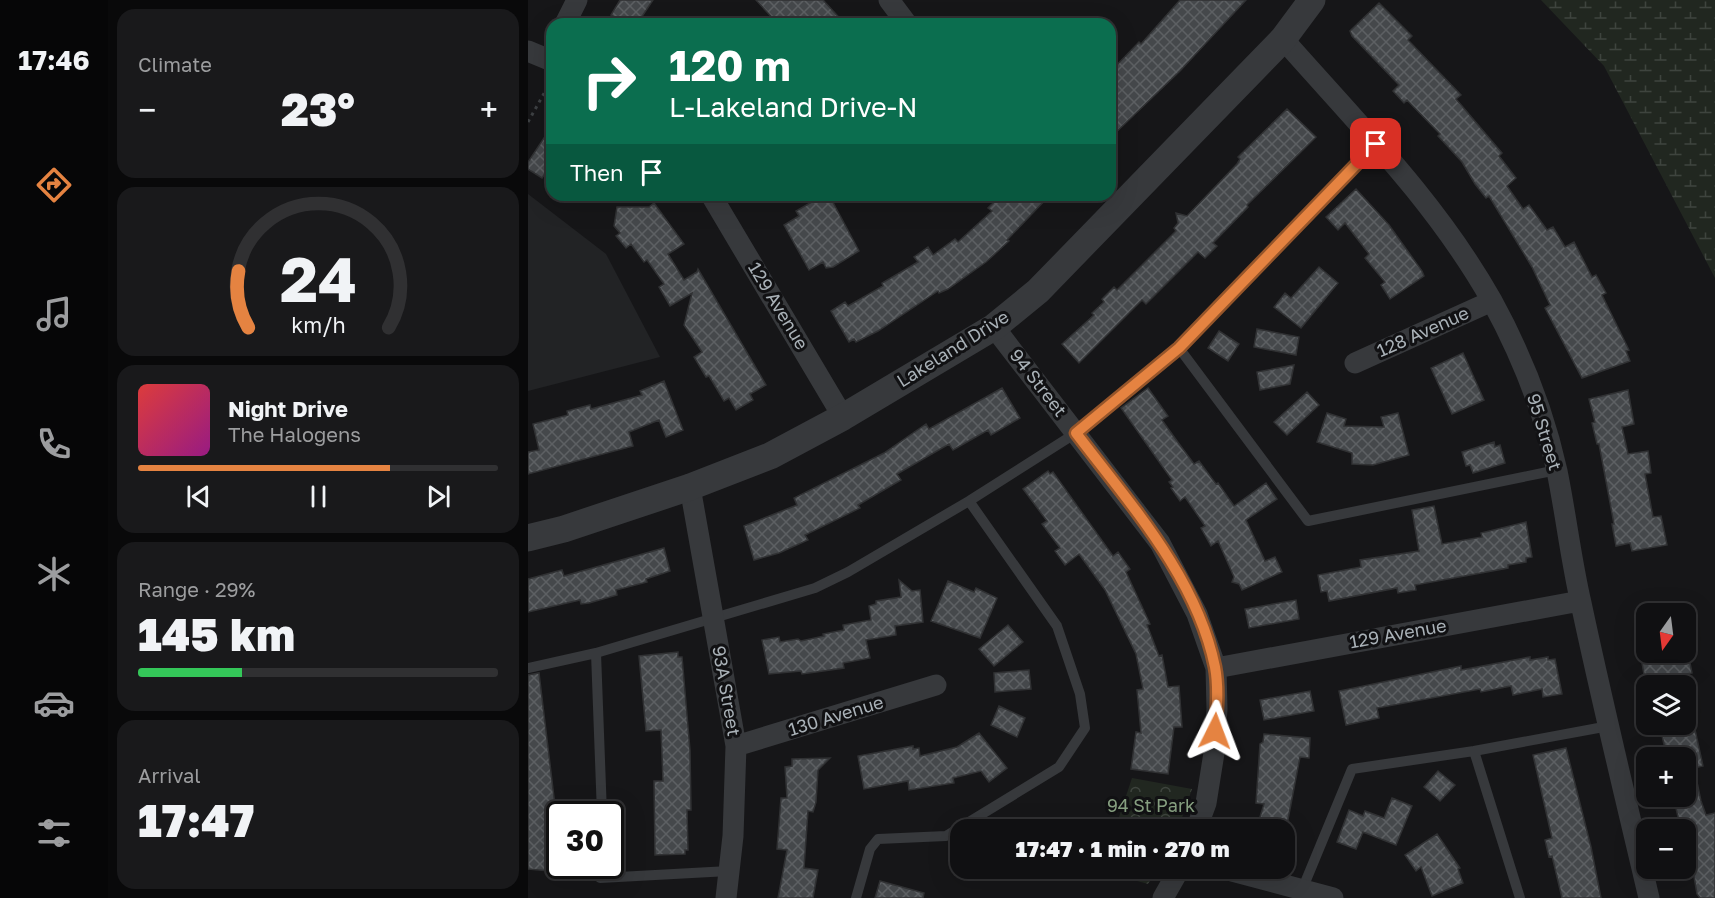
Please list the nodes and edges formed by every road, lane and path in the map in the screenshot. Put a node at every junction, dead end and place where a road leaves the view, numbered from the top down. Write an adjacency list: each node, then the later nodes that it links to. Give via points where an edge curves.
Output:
1 (578, 0): 4 (street)
2 (889, 0): 5 (street)
3 (1312, 0): 6 (street, Lakeland Drive)
4 (568, 18)
5 (902, 18)
6 (1283, 39): 9 (street, 95 Street); 12 (street, Lakeland Drive, via 1038,291)
7 (546, 86): 8 (path)
8 (528, 123)
9 (1376, 144): 11 (street, 95 Street, via 1455,242); 13 (lane)
10 (715, 201): 15 (street, 129 Avenue)
11 (1492, 301): 14 (street, 128 Avenue); 17 (street, 95 Street, via 1520,357)
12 (994, 327): 15 (street, Lakeland Drive); 16 (street, 94 Street)
13 (1179, 348): 16 (lane); 17 (lane, via 1308,521)
14 (1354, 363)
15 (843, 417): 18 (street, Lakeland Drive, via 770,456)
16 (1076, 433): 19 (lane); 25 (street, 94 Street, via 1160,543 1197,614)
17 (1557, 470): 21 (street, 95 Street)
18 (690, 487): 20 (street, Lakeland Drive); 22 (street, 93A Street)
19 (969, 501): 22 (lane, via 815,588); 38 (lane, via 1058,626 1080,694 1085,728 1059,767 946,836 878,840 870,849)
20 (528, 538)
21 (1580, 601): 25 (street, 129 Avenue); 27 (street, 95 Street)
22 (713, 618): 23 (lane); 28 (street, 93A Street)
23 (596, 653): 24 (lane); 30 (lane)
24 (528, 668)
25 (1216, 668): 31 (street, 94 Street, via 1214,753)
26 (936, 685): 28 (street, 130 Avenue)
27 (1609, 726): 29 (lane); 42 (street, 95 Street)
28 (736, 746): 32 (street, 93A Street)
29 (1474, 751): 36 (lane, via 1352,769); 41 (lane)
30 (602, 801)
31 (1200, 819)
32 (729, 871): 33 (lane); 37 (street, 93A Street)
33 (624, 877)
34 (1174, 879): 39 (street)
35 (1262, 879): 36 (street)
36 (1302, 890): 40 (street)
37 (726, 898)
38 (856, 898)
39 (1164, 898)
40 (1333, 898)
41 (1520, 898)
42 (1649, 898)

